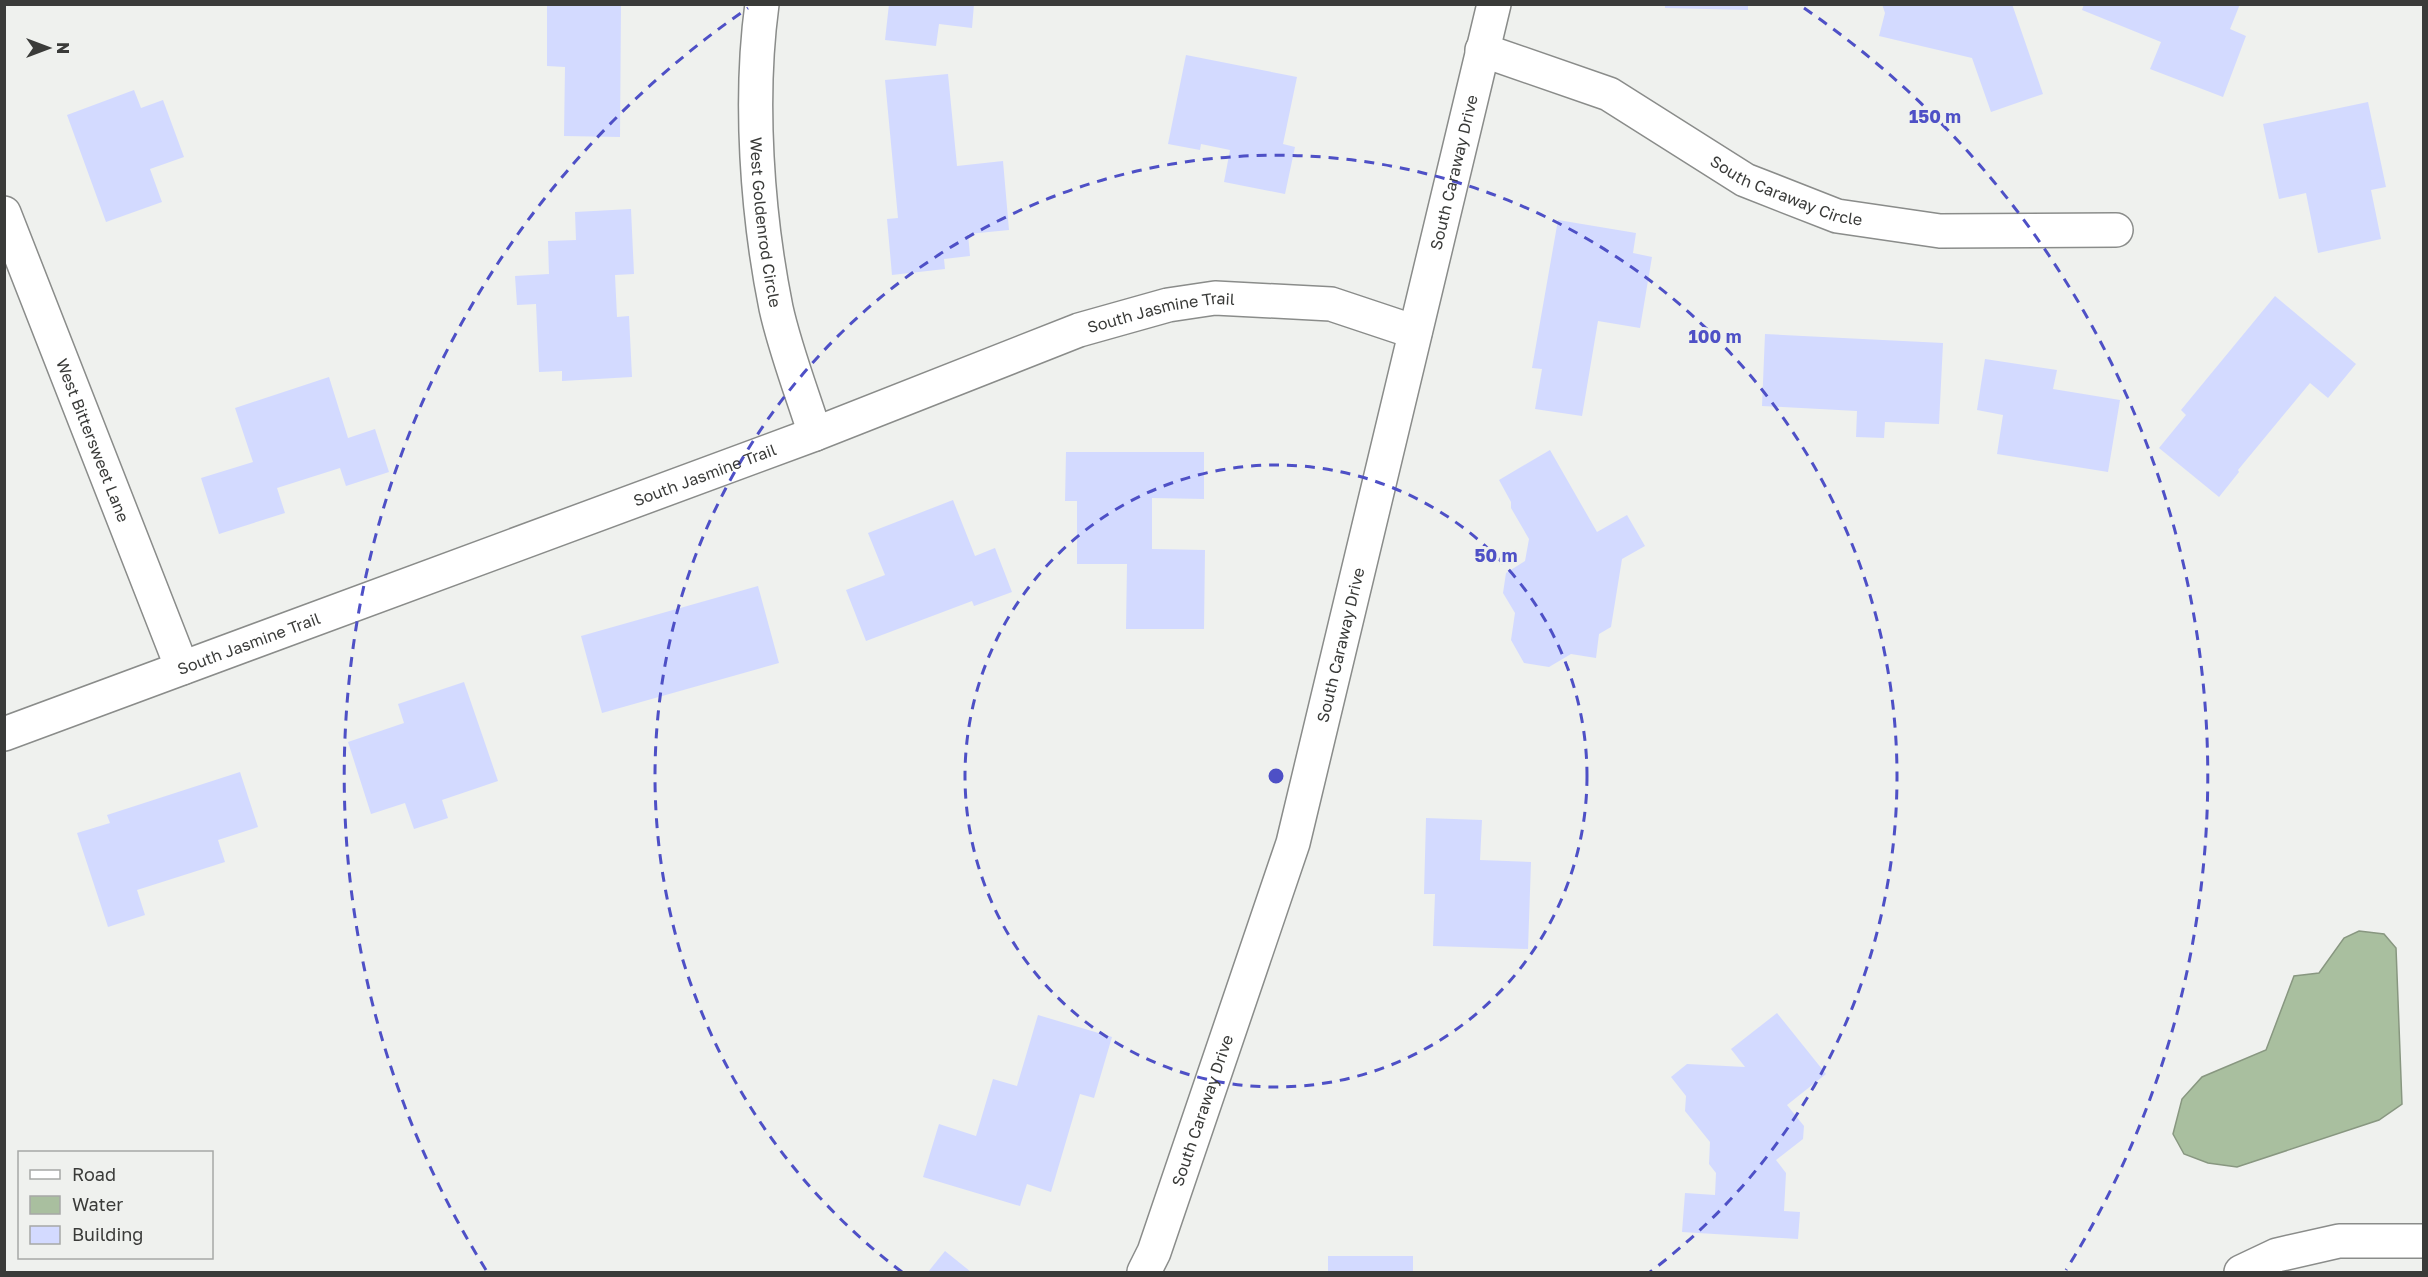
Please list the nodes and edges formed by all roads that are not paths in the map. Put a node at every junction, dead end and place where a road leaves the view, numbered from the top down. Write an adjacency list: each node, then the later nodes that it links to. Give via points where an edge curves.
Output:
1 (762, 4): 7 (street, West Goldenrod Circle, via 756,135 762,222 776,310)
2 (1494, 4): 3 (street, South Caraway Drive)
3 (1482, 50): 5 (street, South Caraway Circle, via 1609,94 1745,180 1837,216 1940,231); 6 (street, South Caraway Drive)
4 (4, 213): 8 (street, West Bittersweet Lane)
5 (2116, 230)
6 (1415, 332): 7 (street, South Jasmine Trail, via 1331,304 1215,298 1168,305 1079,330); 11 (street, South Caraway Drive, via 1293,843)
7 (815, 434): 8 (street, South Jasmine Trail)
8 (182, 668): 9 (street, South Jasmine Trail)
9 (4, 734)
10 (2424, 1240): 12 (street, via 2339,1241 2277,1255)
11 (1144, 1272)
12 (2241, 1272)

